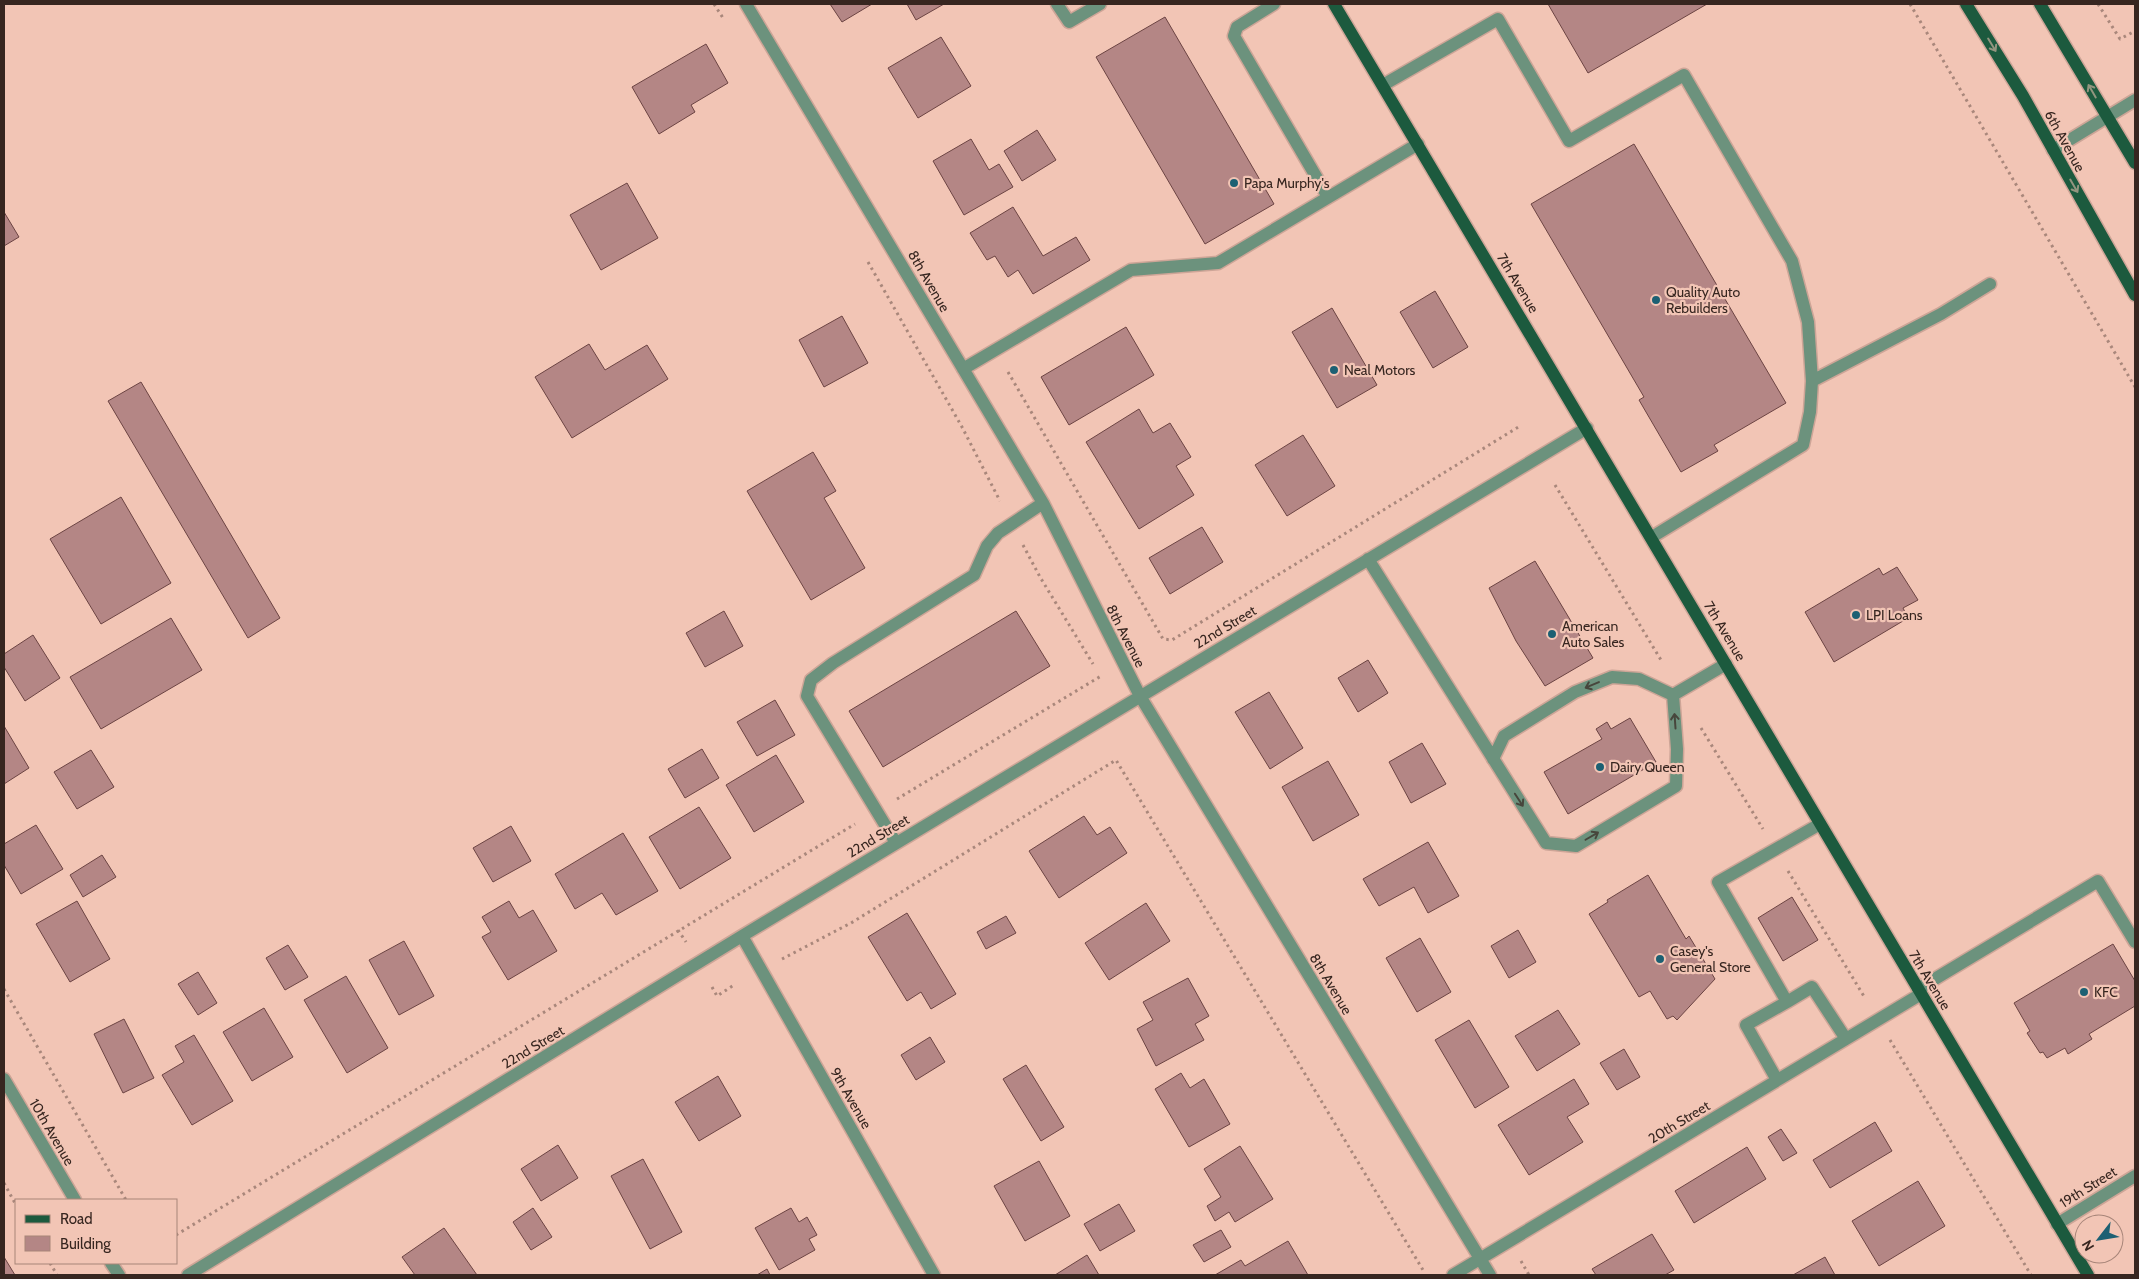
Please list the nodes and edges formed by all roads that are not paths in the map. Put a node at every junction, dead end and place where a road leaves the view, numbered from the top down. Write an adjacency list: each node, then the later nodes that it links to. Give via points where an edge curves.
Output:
1 (746, 4): 17 (street, 8th Avenue)
2 (1057, 4): 3 (street, via 1069,22)
3 (1100, 4)
4 (1274, 4): 14 (street, via 1237,27 1234,36)
5 (1334, 4): 8 (main road, 7th Avenue)
6 (1966, 4): 12 (main road, 6th Avenue, one-way to 12)
7 (2040, 4): 10 (main road, one-way to 7)
8 (1383, 85): 11 (main road, 7th Avenue); 18 (street, via 1498,19 1569,141 1684,75 1792,261 1808,322)
9 (2135, 100): 10 (street)
10 (2107, 117): 12 (street); 13 (main road)
11 (1418, 144): 14 (street); 19 (main road, 7th Avenue)
12 (2053, 150): 16 (main road, 6th Avenue, one-way to 16)
13 (2135, 163)
14 (1328, 197): 17 (street, via 1218,263 1131,270)
15 (1990, 284): 18 (street, via 1941,314)
16 (2135, 295)
17 (963, 369): 20 (street, 8th Avenue)
18 (1812, 381): 21 (street, via 1803,445)
19 (1587, 428): 21 (main road, 7th Avenue); 22 (street, 22nd Street)
20 (1043, 503): 25 (street, 8th Avenue); 28 (street, via 998,533 987,546 974,575 834,662 811,680 807,696)
21 (1652, 537): 23 (main road, 7th Avenue)
22 (1368, 559): 25 (street, 22nd Street); 26 (street)
23 (1726, 664): 24 (street); 27 (main road, 7th Avenue)
24 (1676, 693): 26 (street, one-way to 26, via 1638,679 1612,677 1575,692 1504,736); 26 (street, one-way to 24, via 1546,842 1576,846 1676,786)
25 (1140, 696): 28 (street, 22nd Street); 39 (street, 8th Avenue)
26 (1493, 759)
27 (1820, 824): 31 (main road, 7th Avenue); 32 (street, via 1718,882)
28 (896, 843): 29 (street, 22nd Street)
29 (742, 936): 42 (street, 22nd Street); 43 (street, 9th Avenue)
30 (2135, 942): 31 (street, 20th Street, via 2098,881)
31 (1919, 992): 33 (street, 20th Street); 38 (main road, 7th Avenue)
32 (1787, 1002): 33 (street, via 1812,987); 35 (street, via 1746,1026)
33 (1846, 1039): 35 (street, 20th Street)
34 (4, 1079): 37 (street, 10th Avenue)
35 (1777, 1080): 39 (street, 20th Street)
36 (2135, 1176): 38 (street, 19th Street)
37 (74, 1199)
38 (2057, 1224): 46 (main road, 7th Avenue)
39 (1481, 1259): 44 (street, 20th Street); 45 (street, 8th Avenue)
40 (112, 1264): 41 (street)
41 (119, 1275)
42 (188, 1275)
43 (934, 1275)
44 (1454, 1275)
45 (1490, 1275)
46 (2088, 1275)

